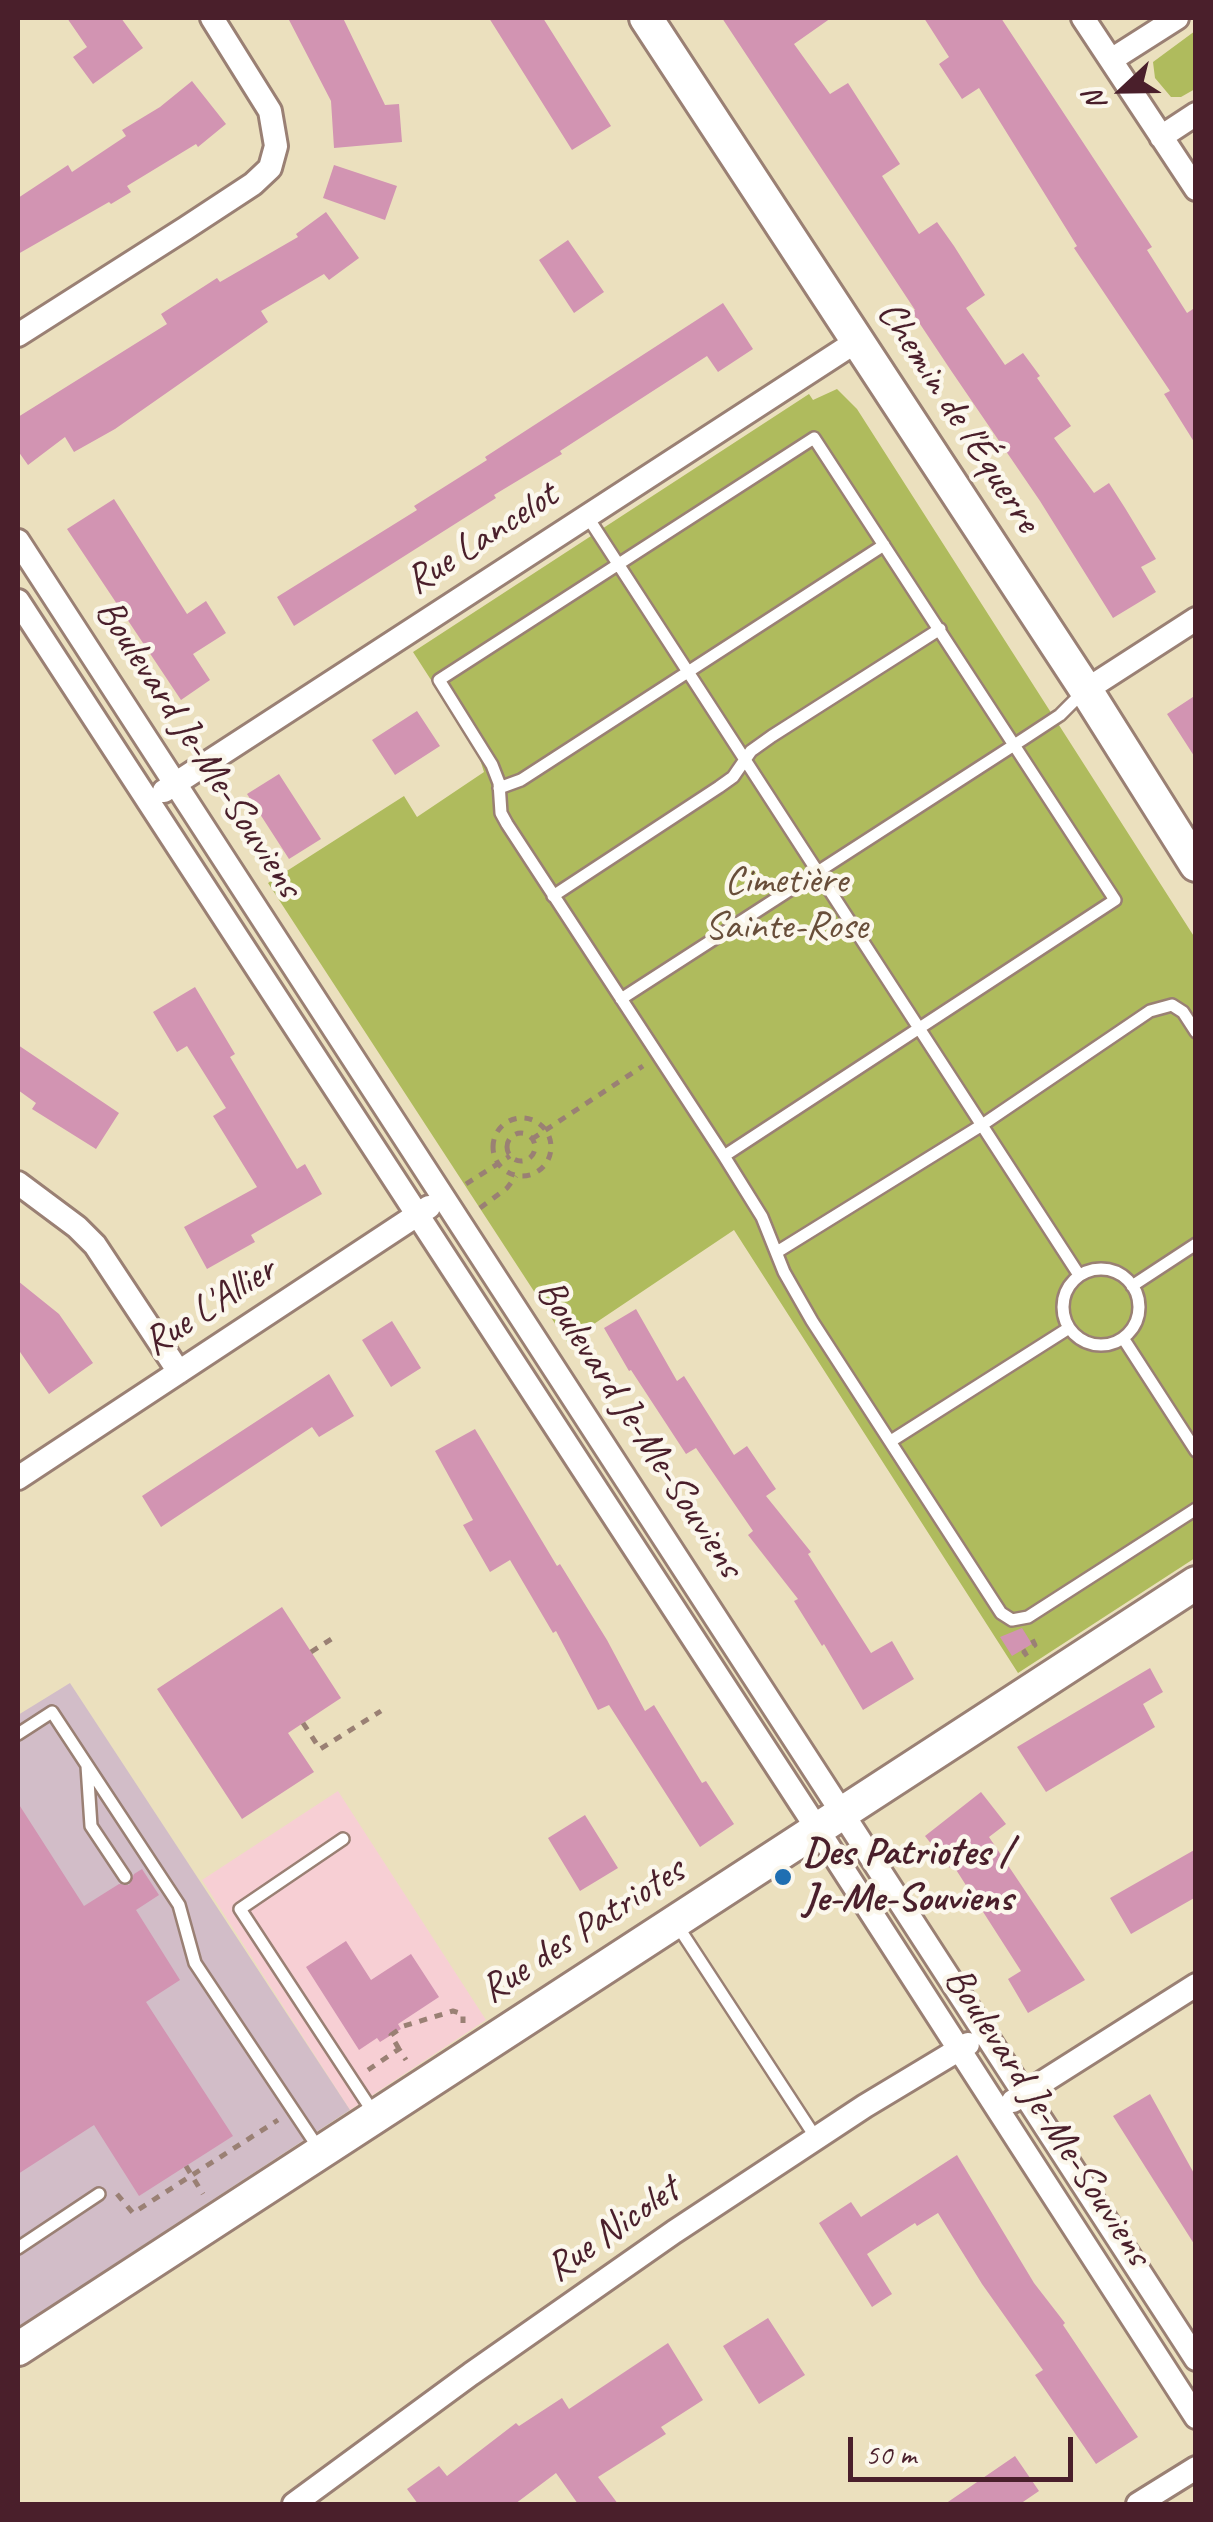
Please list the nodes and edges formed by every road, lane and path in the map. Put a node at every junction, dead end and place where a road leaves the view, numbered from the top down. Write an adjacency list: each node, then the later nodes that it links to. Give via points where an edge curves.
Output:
1 (212, 18): 9 (street, via 270,111 276,146 270,168)
2 (646, 18): 10 (street, Chemin de l'Équerre)
3 (1083, 18): 5 (street)
4 (1176, 18): 5 (street)
5 (1111, 60): 7 (street)
6 (1196, 114): 7 (street)
7 (1161, 136): 8 (street)
8 (1196, 189)
9 (18, 335)
10 (857, 341): 11 (street, Rue Lancelot); 19 (street, Chemin de l'Équerre)
11 (587, 516): 14 (lane); 22 (street, Rue Lancelot)
12 (18, 541): 22 (street, Boulevard Je-Me-Souviens)
13 (884, 545): 14 (lane, via 814,438); 17 (lane); 18 (lane)
14 (618, 565): 18 (lane); 23 (lane, via 439,680 492,765)
15 (18, 602): 24 (street, Boulevard Je-Me-Souviens)
16 (1196, 618): 19 (street)
17 (940, 629): 20 (lane); 21 (lane)
18 (688, 672): 21 (lane); 23 (lane)
19 (1086, 690): 20 (lane); 25 (street, Chemin de l'Équerre)
20 (1014, 744): 26 (lane); 29 (lane, via 1115,900)
21 (745, 760): 26 (lane); 27 (lane, via 718,788)
22 (176, 783): 24 (street, Rue Lancelot); 44 (street, Boulevard Je-Me-Souviens)
23 (499, 788): 27 (lane, via 507,824)
24 (148, 802): 46 (street, Boulevard Je-Me-Souviens)
25 (1196, 864)
26 (817, 872): 28 (lane); 29 (lane)
27 (553, 896): 28 (lane)
28 (621, 999): 31 (lane)
29 (919, 1028): 33 (lane); 38 (lane)
30 (1196, 1032): 33 (lane, via 1179,1008 1158,1007)
31 (658, 1056): 34 (path); 38 (lane)
32 (506, 1123): 34 (path, via 527,1118); 35 (path); 40 (path, via 493,1141)
33 (982, 1125): 48 (lane); 49 (lane)
34 (546, 1130): 36 (path); 41 (path, via 550,1152)
35 (513, 1136): 36 (path); 37 (path)
36 (532, 1140): 39 (path)
37 (510, 1156): 39 (path); 40 (path)
38 (724, 1156): 48 (lane)
39 (528, 1159): 41 (path)
40 (497, 1162): 42 (path); 44 (path)
41 (538, 1171): 42 (path)
42 (516, 1176): 45 (path)
43 (18, 1183): 53 (street, via 95,1245)
44 (453, 1192): 46 (street, Rue L'Allier); 67 (street, Boulevard Je-Me-Souviens)
45 (478, 1210)
46 (417, 1215): 53 (street, Rue L'Allier); 67 (street, Boulevard Je-Me-Souviens)
47 (1196, 1244): 50 (lane)
48 (777, 1252): 54 (lane, via 812,1320)
49 (1080, 1275): 50 (lane, via 1112,1270); 51 (lane, via 1064,1298)
50 (1132, 1286): 52 (lane, via 1138,1315)
51 (1070, 1328): 52 (lane, via 1096,1344); 54 (lane)
52 (1123, 1338): 55 (lane)
53 (179, 1372): 56 (street, Rue L'Allier)
54 (891, 1440): 57 (lane, via 1012,1620 1028,1617)
55 (1196, 1451)
56 (18, 1478)
57 (1196, 1509)
58 (1196, 1583): 67 (street, Rue des Patriotes)
59 (1026, 1628): 62 (path, via 1035,1645 1024,1652)
60 (333, 1638): 61 (path)
61 (311, 1652)
62 (1032, 1664)
63 (381, 1711): 64 (path, via 320,1749)
64 (302, 1723)
65 (18, 1734): 66 (lane, via 52,1712)
66 (87, 1765): 69 (lane, via 91,1826); 85 (lane, via 179,1905 195,1963)
67 (830, 1820): 70 (street, Rue des Patriotes); 73 (street, Boulevard Je-Me-Souviens); 75 (street, Boulevard Je-Me-Souviens)
68 (343, 1839): 82 (lane, via 240,1909)
69 (125, 1877)
70 (675, 1922): 82 (street, Rue des Patriotes); 84 (lane)
71 (1196, 1984): 80 (street)
72 (460, 2026): 74 (path, via 463,2014 453,2011 404,2026 391,2035)
73 (985, 2033): 75 (street, Rue Nicolet); 80 (street, Boulevard Je-Me-Souviens)
74 (399, 2050): 77 (path); 79 (path)
75 (958, 2050): 81 (street, Boulevard Je-Me-Souviens); 84 (street, Rue Nicolet)
76 (420, 2052): 77 (path)
77 (407, 2061): 78 (path)
78 (412, 2071)
79 (364, 2072)
80 (1024, 2094): 81 (street); 93 (street, Boulevard Je-Me-Souviens)
81 (998, 2110): 94 (street, Boulevard Je-Me-Souviens)
82 (376, 2117): 85 (street, Rue des Patriotes)
83 (267, 2127): 87 (path)
84 (816, 2138): 96 (street, Rue Nicolet)
85 (321, 2153): 92 (street, Rue des Patriotes)
86 (186, 2166): 87 (path)
87 (192, 2176): 89 (path, via 133,2214); 90 (path)
88 (100, 2194): 91 (lane)
89 (120, 2194)
90 (209, 2204)
91 (18, 2248)
92 (18, 2349)
93 (1196, 2359)
94 (1196, 2416)
95 (1196, 2468): 97 (street)
96 (294, 2504)
97 (1138, 2504)

